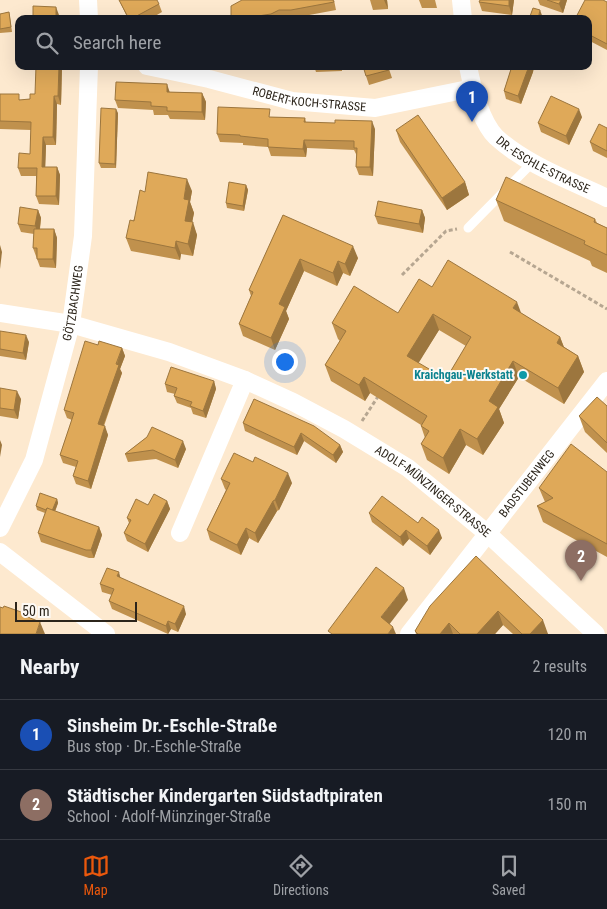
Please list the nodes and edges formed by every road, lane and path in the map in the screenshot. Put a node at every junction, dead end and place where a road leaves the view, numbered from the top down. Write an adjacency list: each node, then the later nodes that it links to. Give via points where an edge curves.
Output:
1 (88, 0): 3 (street)
2 (461, 0): 4 (street)
3 (88, 15)
4 (463, 15)
5 (89, 70): 16 (street, GÖTZBACHWEG, via 83,236)
6 (167, 70): 8 (street, ROBERT-KOCH-STRASSE, via 292,101 375,108)
7 (469, 70): 8 (street, DR.-ESCHLE-STRASSE)
8 (473, 88): 9 (street, DR.-ESCHLE-STRASSE, via 478,107 495,136)
9 (532, 163): 10 (street, DR.-ESCHLE-STRASSE); 11 (lane)
10 (607, 198)
11 (468, 228): 13 (path, via 446,231)
12 (510, 252): 14 (path)
13 (402, 275)
14 (607, 309)
15 (0, 313): 16 (street, ADOLF-MÜNZINGER-STRASSE)
16 (71, 324): 17 (street, ADOLF-MÜNZINGER-STRASSE, via 169,352); 21 (street, GÖTZBACHWEG, via 34,460)
17 (245, 380): 20 (street, ADOLF-MÜNZINGER-STRASSE); 22 (street)
18 (607, 380): 23 (street, BADSTUBENWEG)
19 (380, 394): 20 (path)
20 (353, 434): 23 (street, ADOLF-MÜNZINGER-STRASSE, via 408,468)
21 (0, 528)
22 (180, 533)
23 (488, 534): 26 (street, BADSTUBENWEG); 27 (street, ADOLF-MÜNZINGER-STRASSE)
24 (0, 552): 25 (street)
25 (106, 634)
26 (409, 634)
27 (596, 634)

